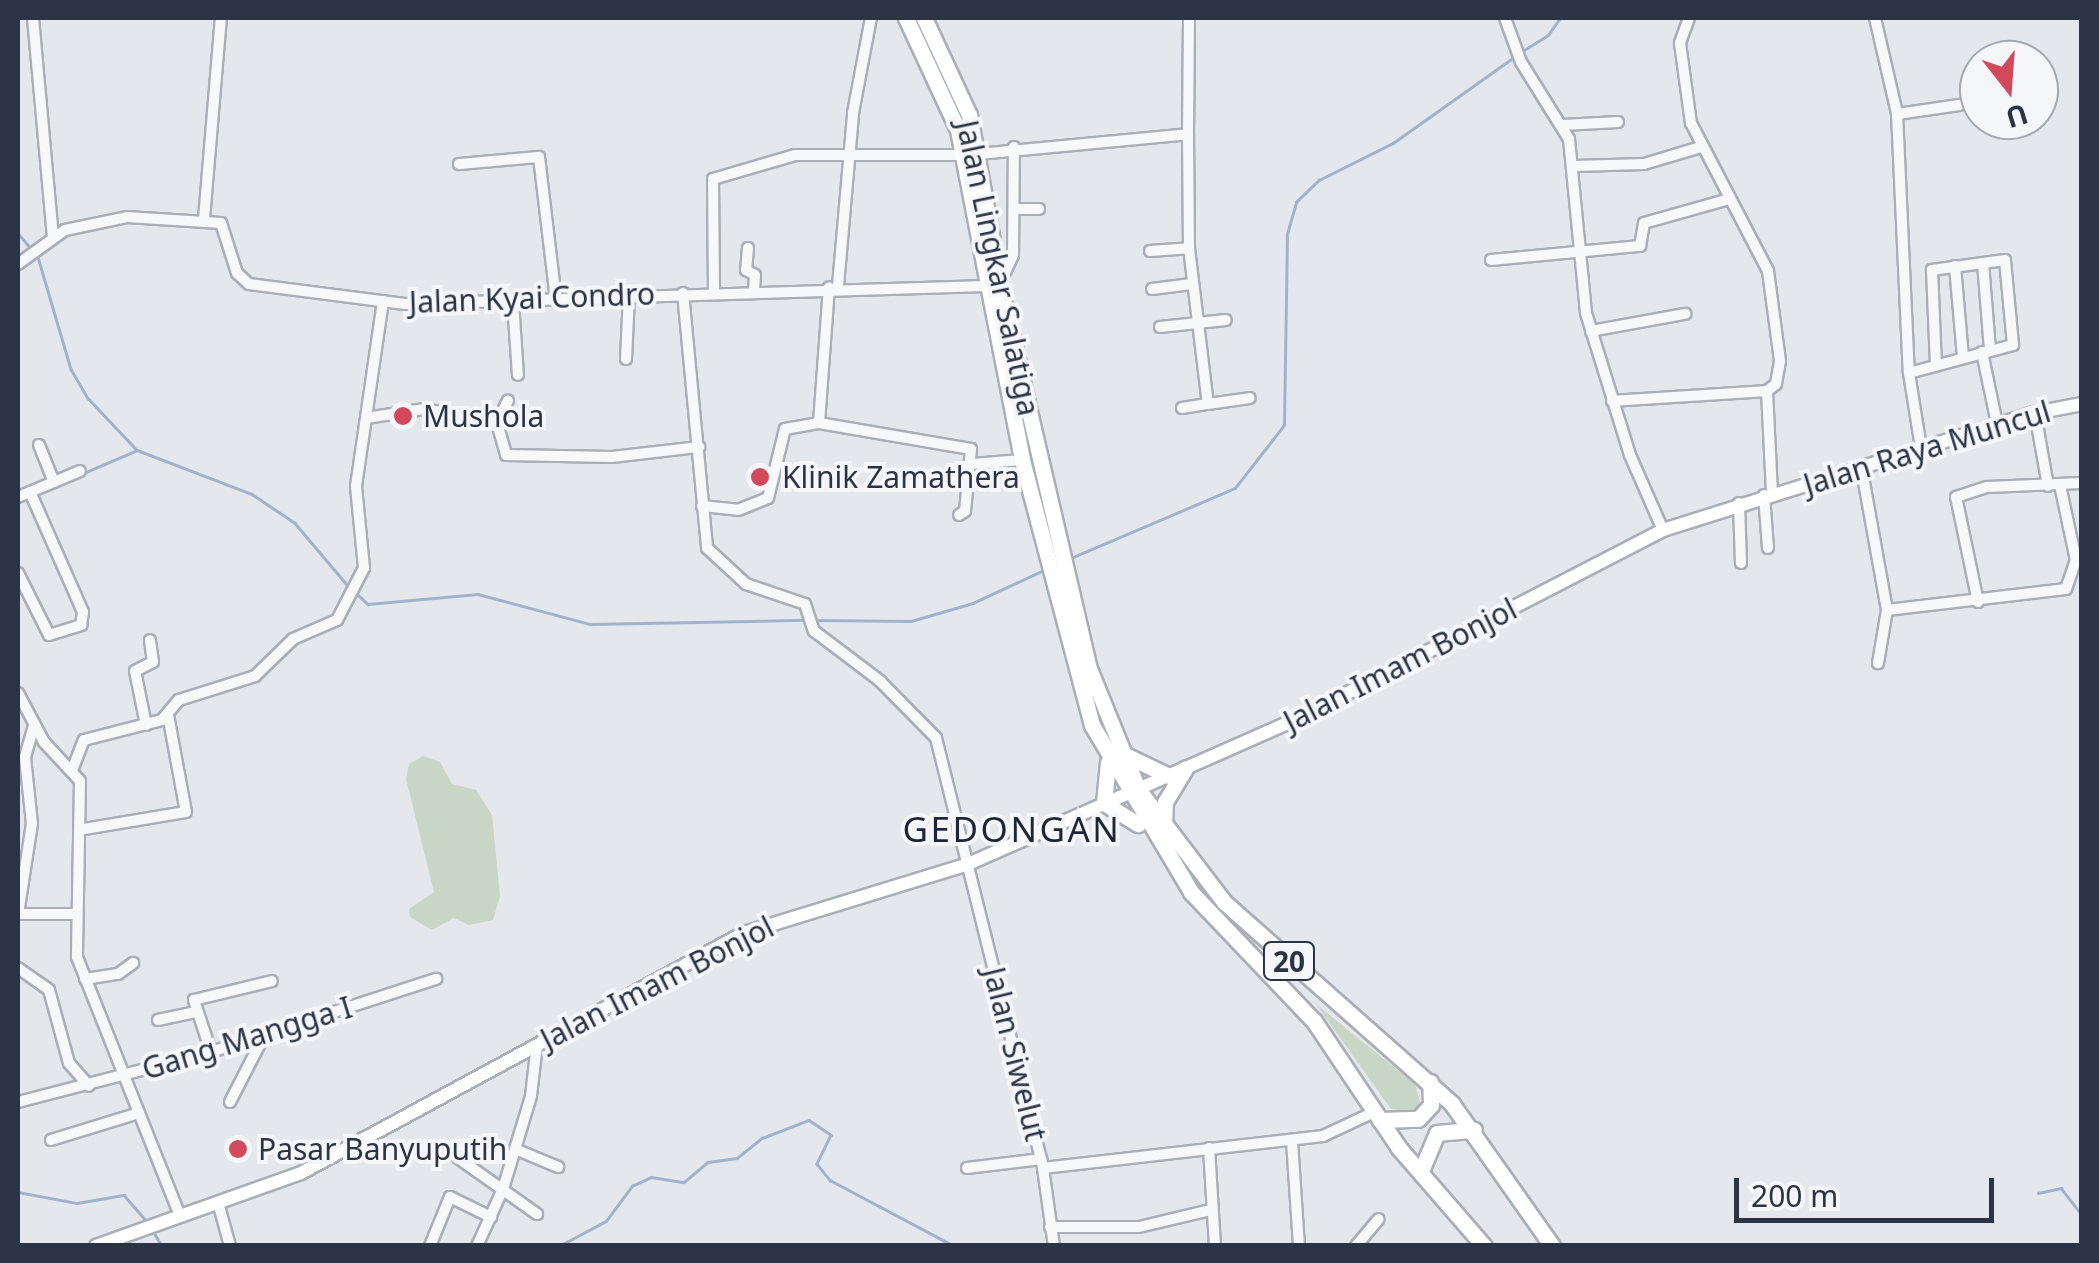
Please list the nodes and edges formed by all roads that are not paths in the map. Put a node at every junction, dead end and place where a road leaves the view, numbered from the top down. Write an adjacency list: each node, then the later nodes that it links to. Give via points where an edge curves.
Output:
1 (33, 18): 25 (street)
2 (221, 18): 24 (street)
3 (870, 18): 17 (street)
4 (906, 18): 18 (highway, Jalan Lingkar Salatiga / 20)
5 (924, 18): 18 (highway, Jalan Lingkar Salatiga / 20, via 954,76)
6 (1189, 18): 14 (street)
7 (1504, 18): 13 (street, via 1521,62)
8 (1689, 18): 16 (street, via 1680,44)
9 (1875, 18): 11 (street)
10 (1958, 105): 11 (street)
11 (1897, 114): 54 (street)
12 (1618, 122): 13 (street)
13 (1564, 125): 20 (street)
14 (1188, 134): 15 (street); 27 (street)
15 (1014, 147): 18 (street); 23 (street)
16 (1701, 147): 20 (street, via 1644,164); 21 (street)
17 (850, 154): 18 (street); 36 (street); 39 (street, via 769,159 714,179)
18 (971, 154): 34 (highway, Jalan Lingkar Salatiga / 20)
19 (458, 164): 42 (street, via 539,156)
20 (1575, 166): 29 (street)
21 (1726, 200): 29 (street, via 1646,222 1640,246); 56 (street, via 1768,272 1780,361 1776,384)
22 (1039, 208): 23 (street)
23 (1016, 209): 34 (street, via 1009,275)
24 (204, 219): 25 (street, via 108,218); 43 (street, Jalan Kyai Condro, via 227,230 245,282)
25 (53, 236): 30 (street)
26 (748, 248): 38 (street, via 746,270 755,275)
27 (1188, 248): 28 (street); 35 (street)
28 (1150, 250)
29 (1581, 253): 31 (street); 49 (street)
30 (22, 259)
31 (1490, 260)
32 (1983, 262): 33 (street); 50 (street); 50 (street, via 2007,262 2015,341)
33 (1955, 266): 51 (street); 53 (street, via 1931,272)
34 (993, 284): 36 (street, Jalan Kyai Condro); 71 (highway, Jalan Lingkar Salatiga / 20); 97 (highway, Jalan Lingkar Salatiga / 20)
35 (1192, 284): 37 (street); 47 (street)
36 (833, 286): 38 (street, Jalan Kyai Condro); 66 (street)
37 (1152, 289)
38 (754, 290): 39 (street, Jalan Kyai Condro)
39 (714, 292): 40 (street, Jalan Kyai Condro)
40 (683, 293): 41 (street, Jalan Kyai Condro); 69 (street, Jalan Kyai Condro)
41 (628, 296): 42 (street, Jalan Kyai Condro); 52 (street)
42 (556, 299): 44 (street, Jalan Kyai Condro)
43 (383, 301): 44 (street, Jalan Kyai Condro); 64 (street)
44 (512, 302): 55 (street)
45 (1685, 314): 49 (street)
46 (1226, 320): 47 (street)
47 (1196, 322): 48 (street); 60 (street)
48 (1160, 327)
49 (1590, 331): 59 (street)
50 (1986, 352): 51 (street); 67 (street)
51 (1964, 357): 53 (street)
52 (626, 359)
53 (1936, 366): 54 (street)
54 (1909, 373): 70 (street)
55 (518, 375)
56 (1768, 390): 59 (street); 78 (street)
57 (1250, 398): 60 (street)
58 (508, 400): 65 (street)
59 (1612, 401): 84 (street)
60 (1208, 404): 62 (street)
61 (2082, 404): 63 (main road, Jalan Raya Muncul)
62 (1182, 408)
63 (2035, 413): 67 (main road, Jalan Raya Muncul); 77 (street)
64 (366, 418): 65 (street, via 424,409); 94 (street, via 356,500 364,568 332,626 293,639 255,676 179,700)
65 (497, 422): 69 (street, via 506,455 612,457)
66 (819, 423): 72 (street, via 969,448); 82 (street, via 788,425 768,498 738,510)
67 (1998, 424): 70 (main road, Jalan Raya Muncul)
68 (39, 445): 75 (street)
69 (699, 447): 82 (street, Jalan Kyai Condro)
70 (1921, 448): 74 (main road, Jalan Raya Muncul)
71 (1022, 460): 72 (street); 97 (highway, Jalan Lingkar Salatiga / 20, via 1092,725)
72 (972, 464): 83 (street, via 966,511)
73 (80, 471): 75 (street)
74 (1862, 471): 78 (main road, Jalan Raya Muncul); 90 (street)
75 (54, 482): 79 (street)
76 (2082, 483): 77 (street)
77 (2054, 486): 86 (street); 89 (street, via 1987,487 1956,497)
78 (1768, 494): 81 (main road, Jalan Imam Bonjol); 85 (street)
79 (31, 495): 80 (street); 88 (street, via 83,612 81,625 49,635)
80 (18, 497)
81 (1739, 503): 84 (main road, Jalan Imam Bonjol); 87 (street)
82 (702, 506): 105 (street, Jalan Kyai Condro, via 713,556 746,584 803,602 809,620 936,738)
83 (959, 516)
84 (1664, 530): 99 (main road, Jalan Imam Bonjol, via 1299,718)
85 (1768, 548)
86 (2078, 560): 89 (street, via 2066,589)
87 (1742, 563)
88 (18, 572)
89 (1978, 602): 90 (street)
90 (1886, 610): 92 (street)
91 (150, 640): 95 (street, via 153,662 135,671)
92 (1878, 663)
93 (18, 693): 96 (street)
94 (168, 715): 95 (street); 102 (street, via 188,803 179,814)
95 (146, 725): 98 (street, via 84,740)
96 (34, 726): 98 (street); 106 (street, via 25,757 32,824)
97 (1114, 752): 99 (highway); 100 (highway, Jalan Lingkar Salatiga / 20); 101 (highway)
98 (74, 768): 102 (street)
99 (1177, 772): 100 (main road, Jalan Imam Bonjol); 103 (highway)
100 (1133, 792): 101 (main road, Jalan Imam Bonjol); 103 (highway, Jalan Lingkar Salatiga / 20); 104 (highway, Jalan Lingkar Salatiga / 20)
101 (1104, 803): 104 (highway, via 1130,815); 105 (main road, Jalan Imam Bonjol)
102 (84, 828): 107 (street)
103 (1164, 828): 119 (highway, Jalan Lingkar Salatiga / 20, via 1252,930)
104 (1157, 844): 124 (highway, Jalan Lingkar Salatiga / 20, via 1190,892 1314,1021)
105 (968, 864): 116 (main road, Jalan Imam Bonjol, via 744,933); 131 (street, Jalan Siwelut)
106 (18, 914): 107 (street)
107 (76, 914): 111 (street)
108 (134, 963): 111 (street, via 118,974)
109 (18, 968): 120 (street, via 49,990 69,1063)
110 (436, 978): 115 (street, Gang Mangga I)
111 (84, 979): 118 (street)
112 (272, 981): 113 (street, via 194,1000)
113 (195, 1012): 114 (street); 117 (street)
114 (158, 1020)
115 (266, 1033): 117 (street, Gang Mangga I); 122 (street)
116 (536, 1044): 129 (street); 136 (main road, Jalan Imam Bonjol, via 301,1173)
117 (211, 1052): 118 (street, Gang Mangga I)
118 (124, 1076): 120 (street, Gang Mangga I); 123 (street)
119 (1430, 1082): 124 (highway, via 1431,1105 1418,1119); 125 (highway, Jalan Lingkar Salatiga / 20)
120 (89, 1086): 121 (street, Gang Mangga I)
121 (18, 1102)
122 (230, 1102)
123 (139, 1113): 126 (street); 139 (street)
124 (1377, 1116): 127 (street); 134 (highway, Jalan Lingkar Salatiga / 20)
125 (1474, 1130): 134 (highway, via 1437,1134); 153 (highway, Jalan Lingkar Salatiga / 20)
126 (51, 1140)
127 (1292, 1140): 128 (street); 150 (street)
128 (1209, 1148): 131 (street); 137 (street)
129 (515, 1149): 132 (street); 135 (street)
130 (458, 1158): 135 (street)
131 (1042, 1164): 133 (street); 142 (street, Jalan Siwelut)
132 (558, 1167)
133 (967, 1168)
134 (1422, 1172): 152 (highway, Jalan Lingkar Salatiga / 20)
135 (503, 1189): 138 (street); 140 (street)
136 (219, 1206): 139 (main road, Jalan Imam Bonjol); 146 (street)
137 (1211, 1210): 142 (street, via 1140,1228); 149 (street)
138 (538, 1214)
139 (180, 1216): 145 (main road, Jalan Imam Bonjol)
140 (491, 1217): 143 (street); 144 (street, via 450,1197)
141 (1379, 1220): 151 (street)
142 (1050, 1228): 148 (street, Jalan Siwelut)
143 (479, 1242): 147 (street)
144 (434, 1244)
145 (96, 1246)
146 (230, 1246)
147 (493, 1246)
148 (1054, 1246)
149 (1215, 1246)
150 (1298, 1246)
151 (1356, 1246)
152 (1484, 1246)
153 (1552, 1246)

